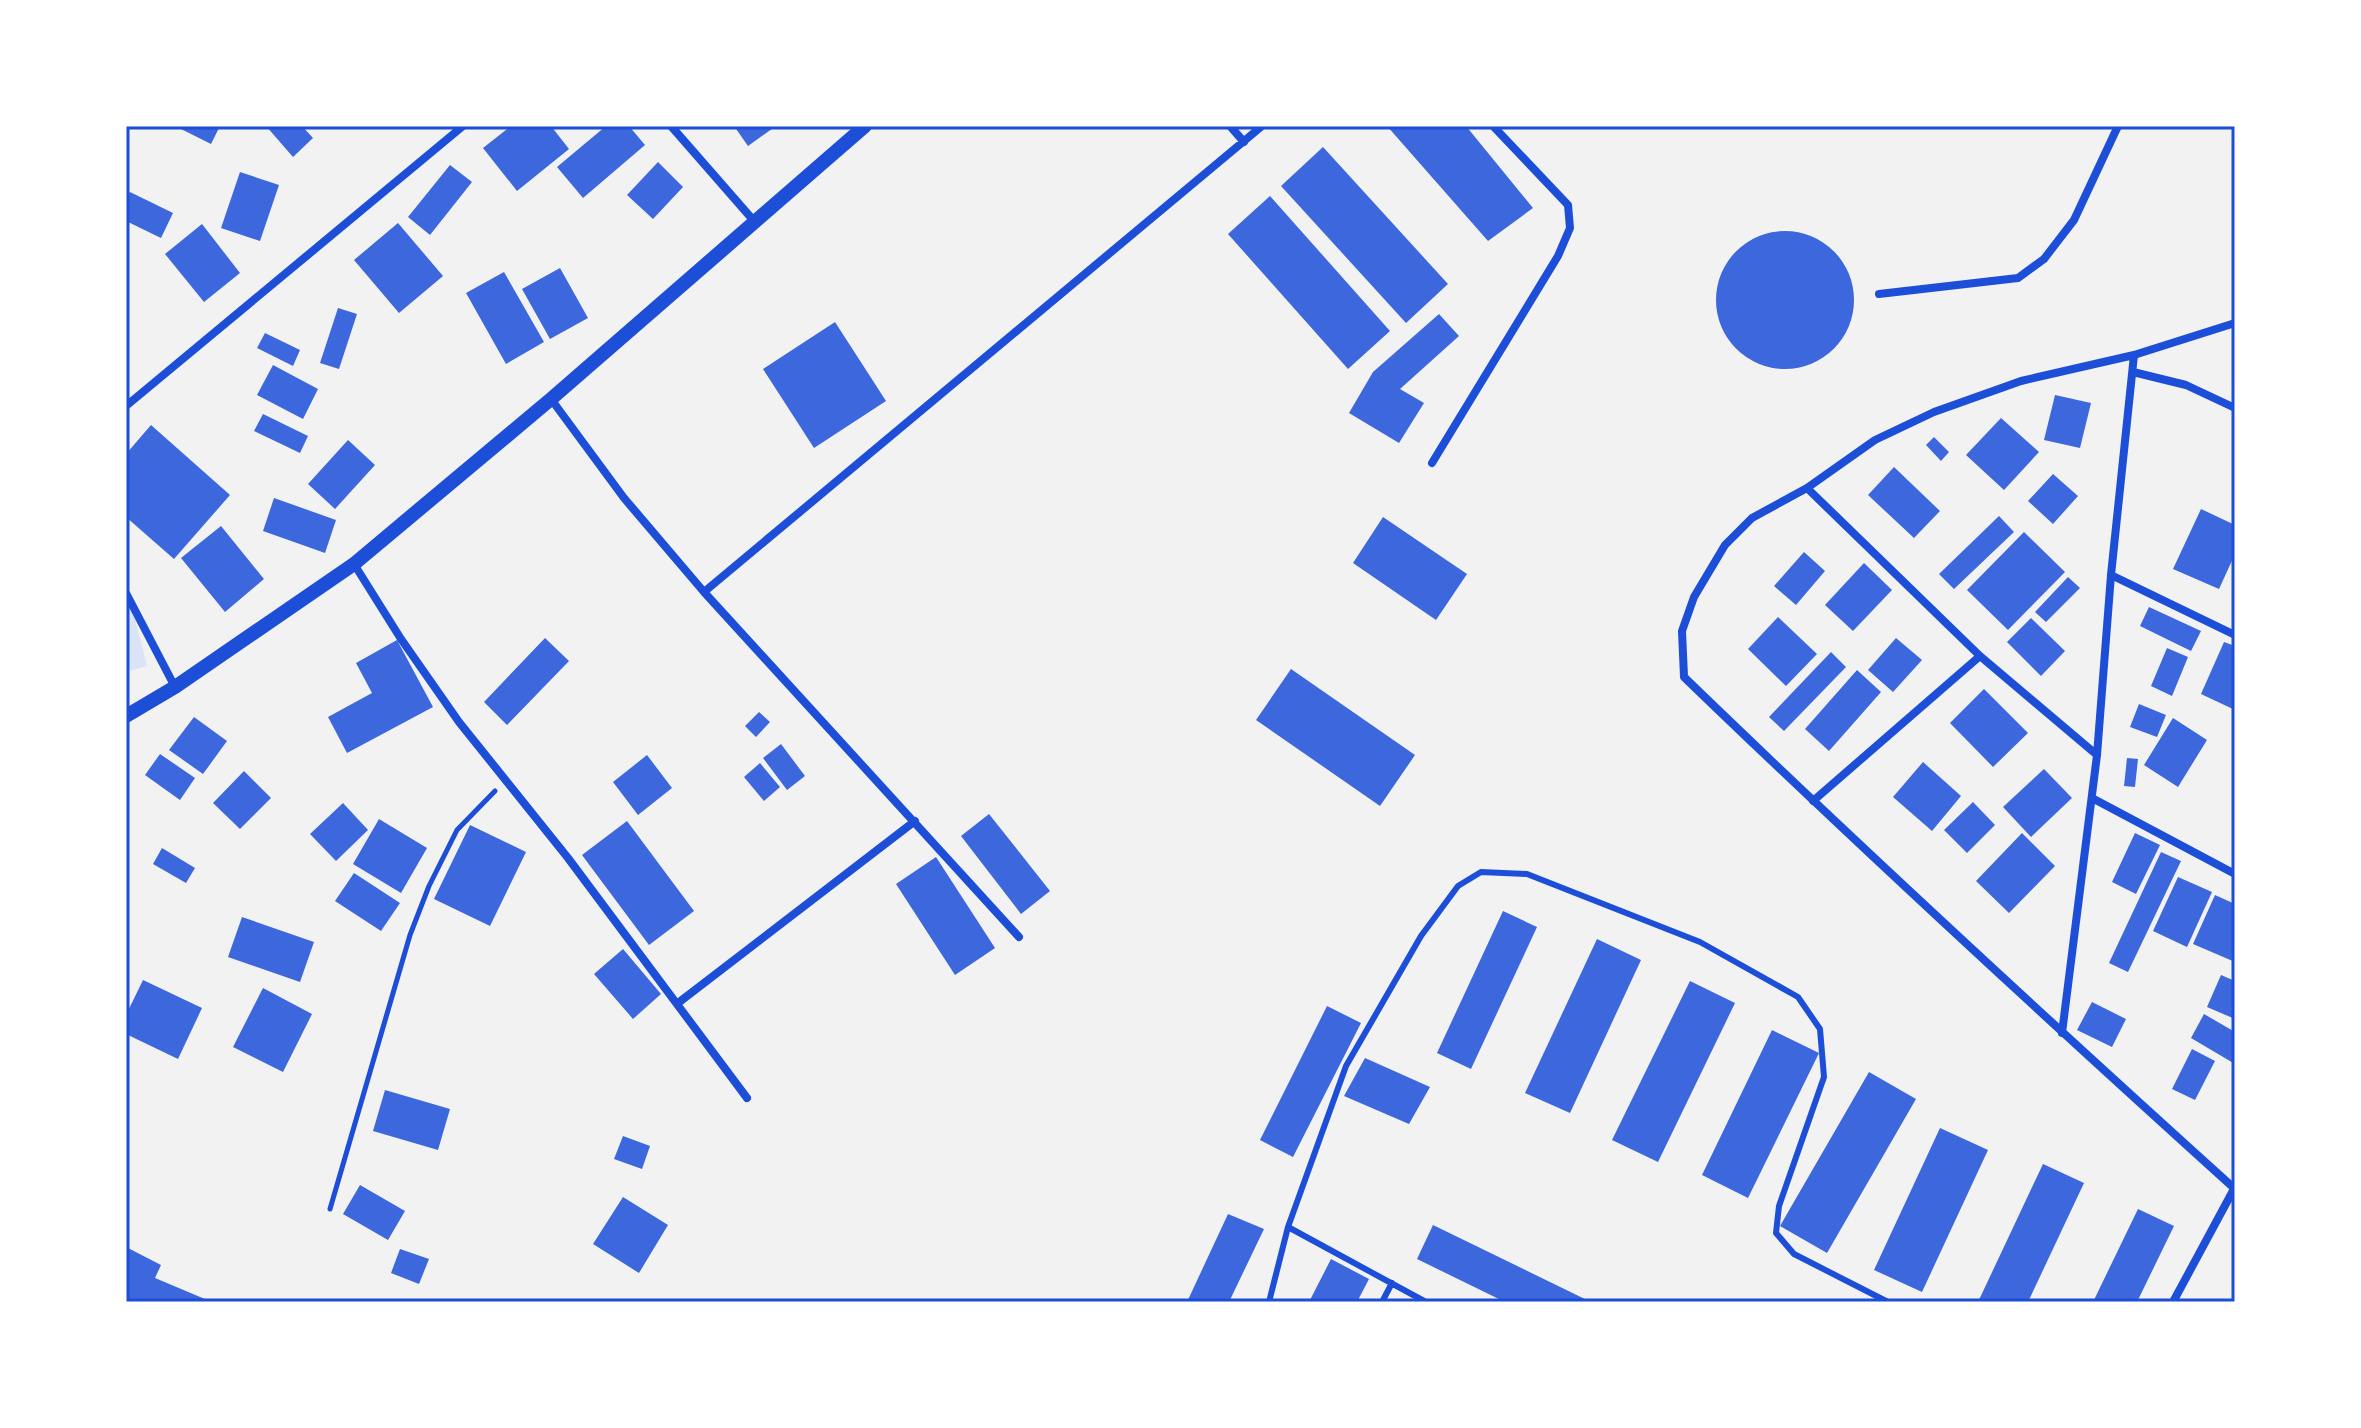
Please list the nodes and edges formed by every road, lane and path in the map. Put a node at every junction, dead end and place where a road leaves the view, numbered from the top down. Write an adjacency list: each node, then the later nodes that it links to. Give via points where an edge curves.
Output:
1 (463, 126): 15 (street)
2 (671, 126): 9 (street)
3 (865, 126): 9 (street)
4 (1230, 126): 8 (street)
5 (1262, 126): 8 (street)
6 (1493, 126): 17 (street, via 1568,205 1570,228)
7 (2118, 126): 10 (street, via 2074,220 2044,259 2018,278)
8 (1244, 142): 21 (street)
9 (754, 221): 14 (street)
10 (1879, 294)
11 (2235, 323): 12 (street)
12 (2134, 355): 13 (street); 18 (street, via 2021,381 1934,412 1875,440)
13 (2133, 372): 16 (street, via 2186,385); 20 (street)
14 (551, 399): 19 (street); 21 (street, via 624,498)
15 (126, 406)
16 (2235, 408)
17 (1432, 463)
18 (1807, 488): 24 (street); 30 (street, via 1752,518 1725,545 1694,597 1682,631 1684,677)
19 (354, 564): 25 (street); 28 (street, via 459,722)
20 (2111, 575): 23 (street); 27 (street)
21 (704, 592): 31 (street)
22 (126, 593): 25 (street)
23 (2235, 635)
24 (1980, 656): 27 (street); 30 (street)
25 (175, 687): 26 (street)
26 (126, 716)
27 (2097, 755): 29 (street)
28 (507, 780): 34 (street); 38 (path, via 457,830 429,886)
29 (2092, 798): 32 (street); 35 (street)
30 (1813, 801): 35 (street)
31 (915, 821): 33 (street); 34 (street)
32 (2235, 874)
33 (1019, 937)
34 (678, 1003): 36 (street)
35 (2062, 1033): 37 (street)
36 (747, 1098)
37 (2235, 1188): 45 (street)
38 (330, 1209)
39 (1288, 1227): 40 (lane); 41 (lane); 44 (lane, via 1346,1066 1421,936 1458,886 1481,872 1527,874 1700,942 1798,997 1820,1029 1824,1077 1779,1206 1776,1233 1794,1254)
40 (1392, 1283): 42 (lane); 43 (lane)
41 (1269, 1302)
42 (1382, 1302)
43 (1426, 1302)
44 (1888, 1302)
45 (2173, 1302)

